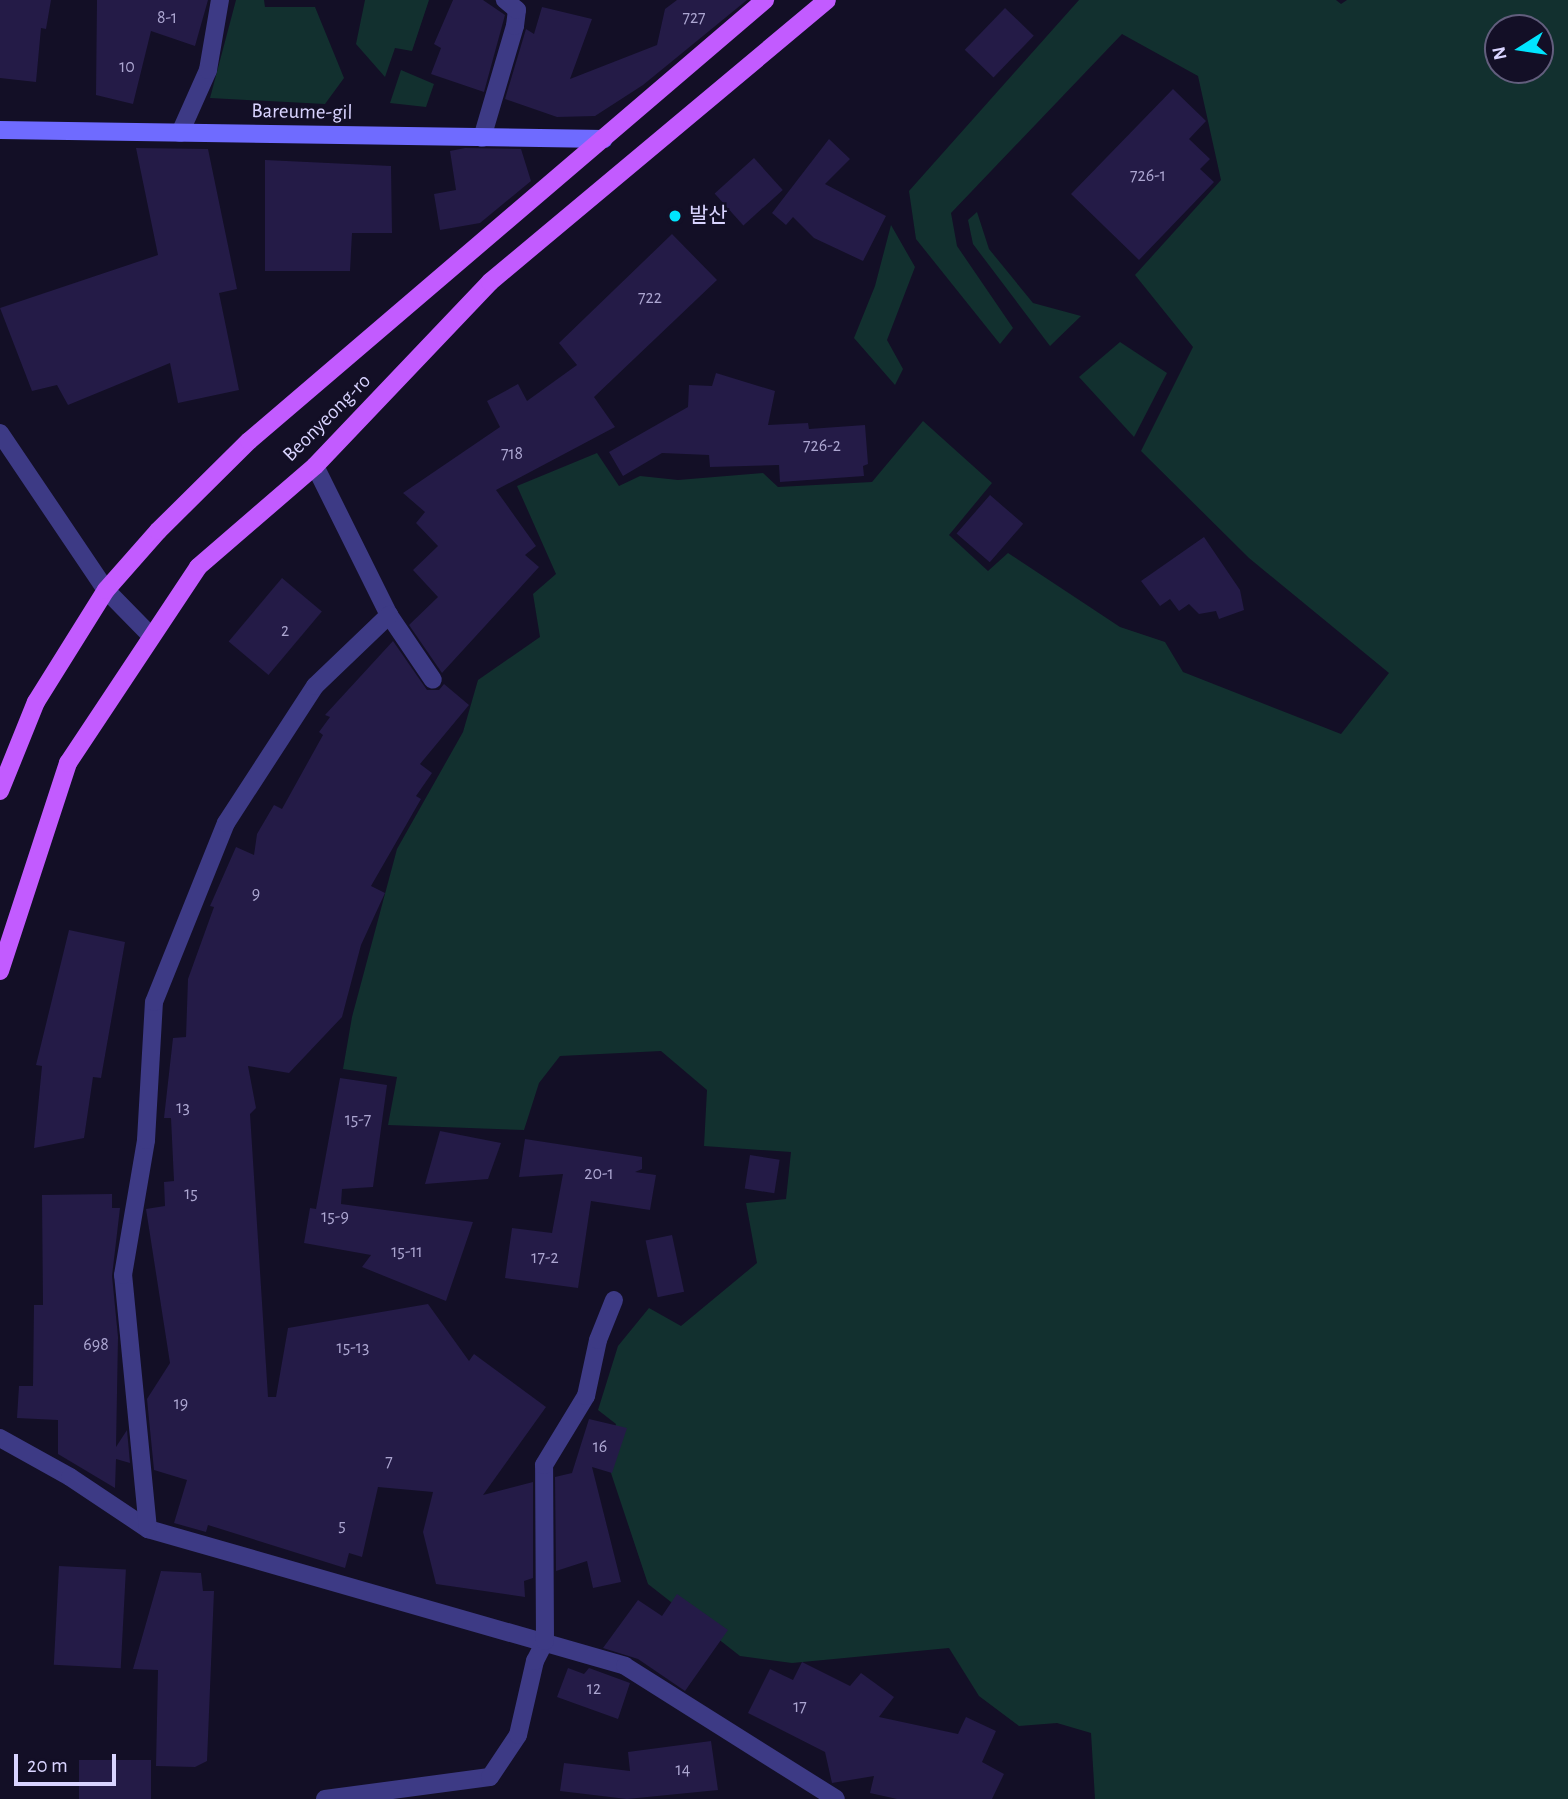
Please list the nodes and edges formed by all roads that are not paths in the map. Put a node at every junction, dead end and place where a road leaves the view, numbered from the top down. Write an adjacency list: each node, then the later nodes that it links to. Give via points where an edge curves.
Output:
1 (220, 0): 6 (street, via 208,70)
2 (505, 0): 7 (street, via 517,10 515,26)
3 (765, 0): 8 (main road, Beonyeong-ro)
4 (827, 0): 10 (main road, Beonyeong-ro, via 490,282)
5 (0, 130): 6 (street, Bareume-gil)
6 (180, 133): 7 (street, Bareume-gil)
7 (482, 138): 8 (street, Bareume-gil)
8 (604, 139): 11 (main road, Beonyeong-ro, via 248,441)
9 (0, 433): 11 (street)
10 (315, 466): 12 (street); 13 (main road, Beonyeong-ro, via 198,567)
11 (106, 590): 13 (street); 15 (main road, Beonyeong-ro, via 36,702)
12 (389, 615): 14 (street); 19 (street, via 314,686 226,822 154,1002 146,1140 123,1275)
13 (150, 635): 16 (main road, Beonyeong-ro, via 68,763)
14 (433, 680)
15 (0, 791)
16 (0, 971)
17 (614, 1300): 20 (street, via 598,1340 586,1396 544,1465)
18 (0, 1438): 19 (street)
19 (148, 1529): 20 (street)
20 (545, 1641): 21 (street, via 535,1661 518,1735 490,1777); 22 (street, via 625,1666)
21 (325, 1799)
22 (836, 1799)

